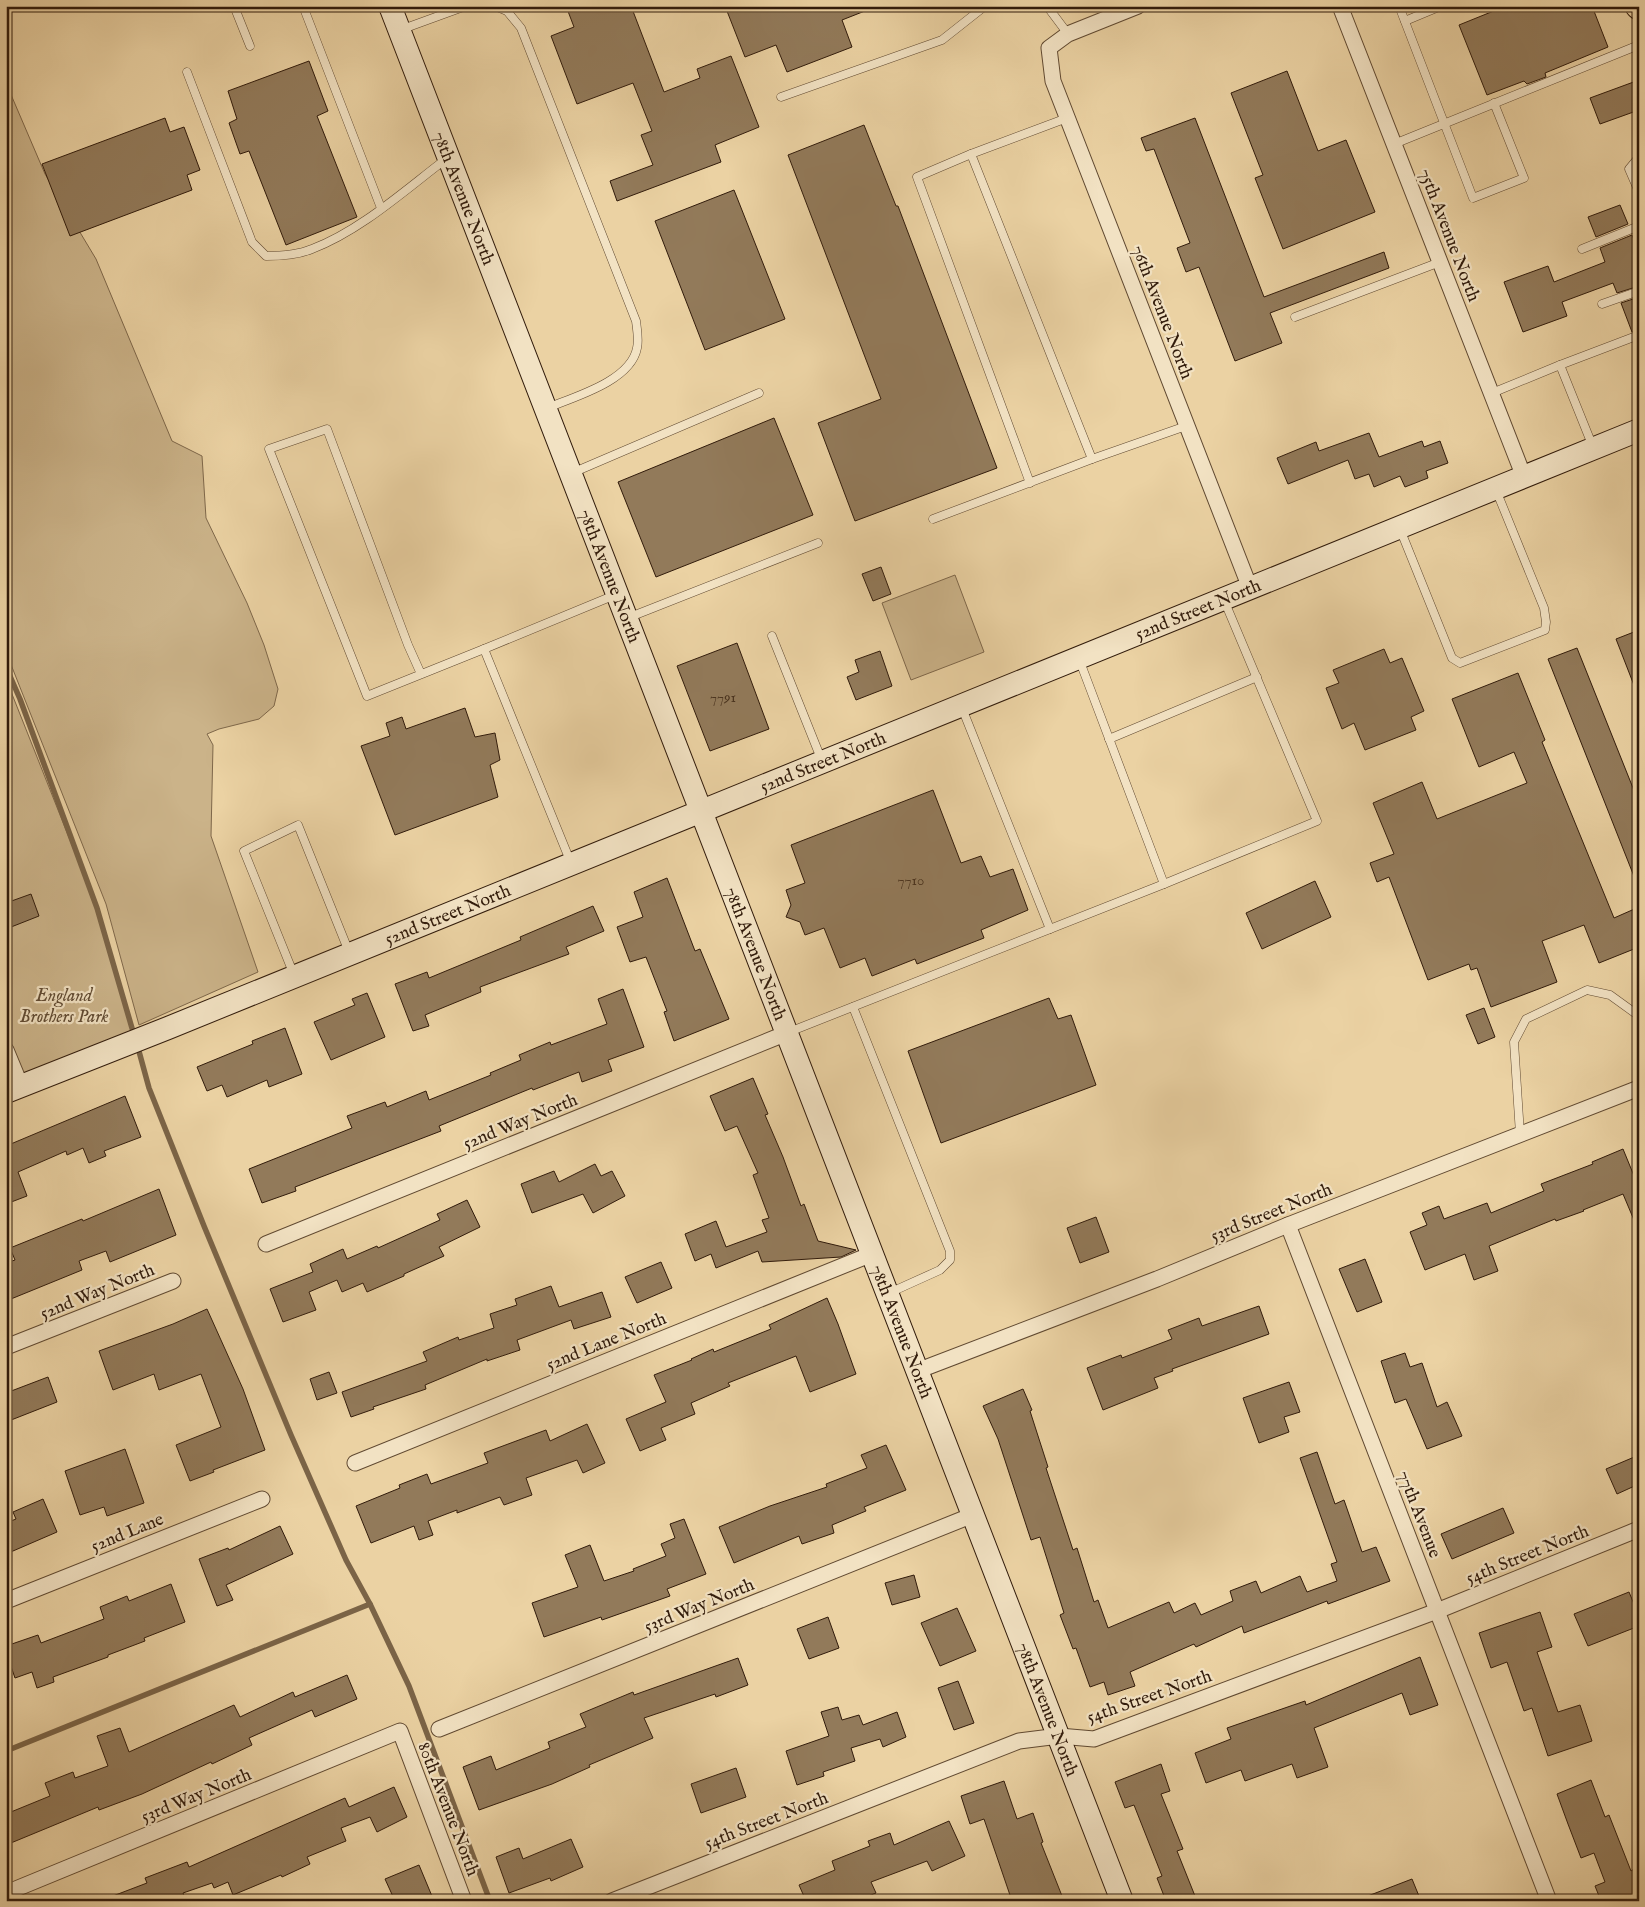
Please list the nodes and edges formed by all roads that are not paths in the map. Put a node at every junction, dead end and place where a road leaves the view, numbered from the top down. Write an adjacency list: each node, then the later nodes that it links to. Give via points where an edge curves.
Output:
1 (234, 6): 16 (lane)
2 (303, 6): 27 (lane)
3 (390, 6): 13 (street, 78th Avenue North)
4 (466, 6): 13 (lane)
5 (496, 6): 38 (lane, via 507,11 521,28 636,320 637,348 630,364 615,378)
6 (985, 6): 18 (lane, via 942,40)
7 (1047, 6): 14 (lane)
8 (1138, 6): 14 (street)
9 (1340, 6): 22 (street, 75th Avenue North)
10 (1399, 6): 12 (lane)
11 (1441, 6): 12 (lane)
12 (1405, 21): 21 (lane)
13 (399, 30): 25 (street, 78th Avenue North)
14 (1068, 34): 20 (street, 76th Avenue North, via 1049,48 1053,81)
15 (1639, 45): 19 (lane)
16 (250, 46)
17 (187, 72): 27 (lane, via 252,242 266,256 311,250 350,230)
18 (780, 98)
19 (1494, 103): 21 (lane); 21 (lane, via 1524,178 1473,198)
20 (1067, 118): 23 (lane); 39 (street, 76th Avenue North)
21 (1444, 124): 22 (lane)
22 (1394, 144): 30 (street, 75th Avenue North)
23 (971, 154): 42 (lane); 45 (lane, via 917,177)
24 (1639, 157): 26 (lane, via 1629,169)
25 (448, 158): 27 (lane); 38 (street, 78th Avenue North)
26 (1639, 192)
27 (381, 208)
28 (1639, 226): 29 (lane)
29 (1582, 249)
30 (1440, 262): 33 (lane); 37 (street, 75th Avenue North)
31 (1639, 291): 32 (lane)
32 (1602, 304)
33 (1295, 316)
34 (1639, 335): 35 (lane)
35 (1560, 365): 37 (lane); 41 (lane)
36 (758, 393): 43 (lane)
37 (1492, 393): 44 (street, 75th Avenue North)
38 (545, 409): 43 (street, 78th Avenue North)
39 (1186, 426): 42 (lane); 50 (street, 76th Avenue North)
40 (1639, 430): 41 (street, 52nd Street North)
41 (1593, 449): 44 (street, 52nd Street North)
42 (1092, 459): 45 (lane)
43 (570, 474): 51 (street, 78th Avenue North)
44 (1524, 477): 46 (street, 52nd Street North)
45 (1030, 482): 47 (lane)
46 (1495, 489): 48 (street, 52nd Street North); 48 (lane, via 1544,608 1545,630 1460,663 1452,658)
47 (933, 519)
48 (1399, 528): 50 (street, 52nd Street North)
49 (818, 543): 53 (lane)
50 (1250, 588): 52 (street, 52nd Street North)
51 (617, 595): 53 (street, 78th Avenue North); 55 (lane)
52 (1224, 599): 56 (street, 52nd Street North); 58 (lane)
53 (626, 618): 62 (street, 78th Avenue North)
54 (772, 636): 61 (lane)
55 (484, 649): 57 (lane); 63 (lane)
56 (1078, 658): 59 (street, 52nd Street North); 60 (lane)
57 (421, 674): 57 (lane, via 327,428 269,449 367,696)
58 (1257, 677): 60 (lane); 64 (lane, via 1317,821)
59 (961, 706): 61 (street, 52nd Street North); 65 (lane)
60 (1109, 739): 64 (lane)
61 (822, 762): 62 (street, 52nd Street North)
62 (701, 812): 63 (street, 52nd Street North); 70 (street, 78th Avenue North)
63 (571, 864): 66 (street, 52nd Street North)
64 (1164, 884): 65 (lane)
65 (1050, 929): 68 (lane)
66 (350, 954): 67 (street, 52nd Street North); 67 (lane, via 298,825 244,851)
67 (295, 977): 73 (street, 52nd Street North)
68 (853, 1007): 70 (lane); 79 (lane, via 950,1251 950,1260 940,1270)
69 (1639, 1016): 74 (lane, via 1610,995 1587,990 1526,1019 1514,1042)
70 (787, 1033): 76 (street, 52nd Way North); 77 (street, 78th Avenue North)
71 (6, 1050): 73 (street)
72 (1639, 1088): 74 (street, 53rd Street North)
73 (14, 1089)
74 (1520, 1134): 75 (street, 53rd Street North)
75 (1288, 1225): 81 (street, 53rd Street North); 87 (street, 77th Avenue)
76 (266, 1244)
77 (872, 1254): 79 (street, 78th Avenue North); 82 (street, 52nd Lane North)
78 (173, 1282): 80 (street, 52nd Way North)
79 (887, 1294): 81 (street, 78th Avenue North)
80 (6, 1347)
81 (917, 1371): 84 (street, 78th Avenue North)
82 (355, 1463)
83 (262, 1499): 86 (street, 52nd Lane)
84 (973, 1515): 88 (street, 53rd Way North); 90 (street, 78th Avenue North)
85 (1639, 1529): 87 (street, 54th Street North)
86 (6, 1600)
87 (1437, 1610): 90 (street, 54th Street North, via 1094,1738); 95 (street, 77th Avenue)
88 (439, 1729)
89 (400, 1731): 91 (street, 53rd Way North); 92 (street, 80th Avenue North)
90 (1058, 1736): 93 (street, 54th Street North, via 1018,1741); 94 (street, 78th Avenue North)
91 (6, 1894)
92 (464, 1901)
93 (612, 1901)
94 (1122, 1901)
95 (1549, 1901)

